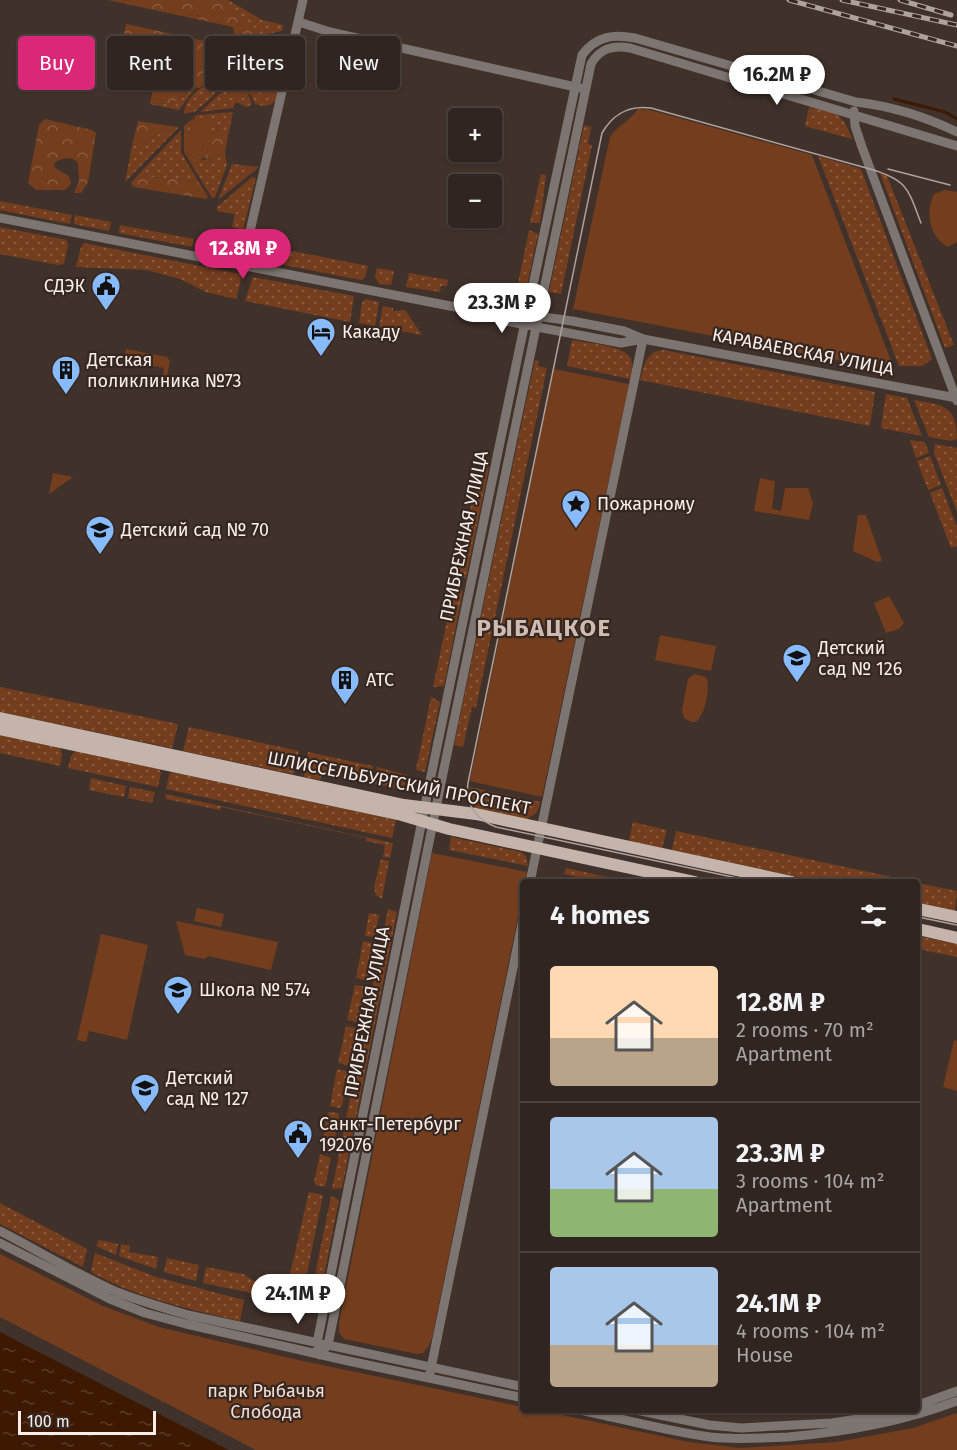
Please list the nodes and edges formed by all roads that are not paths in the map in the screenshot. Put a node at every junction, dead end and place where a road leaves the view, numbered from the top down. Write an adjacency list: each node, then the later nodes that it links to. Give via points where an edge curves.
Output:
1 (303, 0): 2 (street)
2 (299, 22): 3 (street); 10 (street)
3 (575, 87): 4 (street); 5 (street, ПРИБРЕЖНАЯ УЛИЦА, via 582,55 588,47 613,35); 12 (street, ПРИБРЕЖНАЯ УЛИЦА)
4 (585, 89): 6 (street, ПРИБРЕЖНАЯ УЛИЦА, via 595,56 609,47 620,46); 13 (street, ПРИБРЕЖНАЯ УЛИЦА)
5 (856, 102): 6 (street); 7 (street, via 925,118)
6 (853, 114): 8 (street); 17 (street)
7 (957, 132)
8 (957, 146)
9 (0, 218): 10 (street, КАРАВАЕВСКАЯ УЛИЦА)
10 (242, 266): 11 (street, КАРАВАЕВСКАЯ УЛИЦА)
11 (491, 314): 12 (street, КАРАВАЕВСКАЯ УЛИЦА); 14 (street, КАРАВАЕВСКАЯ УЛИЦА)
12 (526, 314): 13 (street, КАРАВАЕВСКАЯ УЛИЦА); 14 (street, ПРИБРЕЖНАЯ УЛИЦА)
13 (539, 316): 15 (street, ПРИБРЕЖНАЯ УЛИЦА); 16 (street, КАРАВАЕВСКАЯ УЛИЦА, via 624,331)
14 (524, 325): 15 (street, КАРАВАЕВСКАЯ УЛИЦА); 20 (street, ПРИБРЕЖНАЯ УЛИЦА)
15 (537, 327): 16 (street, КАРАВАЕВСКАЯ УЛИЦА, via 621,343); 20 (street, ПРИБРЕЖНАЯ УЛИЦА)
16 (643, 339): 17 (street, КАРАВАЕВСКАЯ УЛИЦА); 22 (street)
17 (957, 399)
18 (0, 718): 20 (main road, ШЛИССЕЛЬБУРГСКИЙ ПРОСПЕКТ, via 404,805)
19 (0, 729): 21 (main road, ШЛИССЕЛЬБУРГСКИЙ ПРОСПЕКТ)
20 (430, 807): 21 (street, ПРИБРЕЖНАЯ УЛИЦА); 22 (main road, ШЛИССЕЛЬБУРГСКИЙ ПРОСПЕКТ)
21 (427, 822): 23 (main road, ШЛИССЕЛЬБУРГСКИЙ ПРОСПЕКТ); 34 (street, ПРИБРЕЖНАЯ УЛИЦА); 35 (street, ПРИБРЕЖНАЯ УЛИЦА)
22 (541, 829): 23 (street); 26 (main road, ШЛИССЕЛЬБУРГСКИЙ ПРОСПЕКТ)
23 (537, 848): 24 (street); 25 (main road, ШЛИССЕЛЬБУРГСКИЙ ПРОСПЕКТ)
24 (531, 879)
25 (681, 879)
26 (778, 879)
27 (920, 909): 28 (main road)
28 (957, 917)
29 (920, 930): 31 (main road)
30 (520, 934): 37 (street)
31 (957, 938)
32 (0, 1231): 34 (street, via 148,1304)
33 (0, 1243): 36 (street, via 136,1310)
34 (317, 1343): 35 (street); 36 (street, ПРИБРЕЖНАЯ УЛИЦА)
35 (328, 1345): 36 (street, ПРИБРЕЖНАЯ УЛИЦА); 37 (street)
36 (320, 1355): 38 (street)
37 (432, 1367): 38 (street); 39 (street)
38 (429, 1378): 41 (street)
39 (520, 1386)
40 (957, 1391): 43 (street)
41 (520, 1397)
42 (957, 1401): 44 (street, via 872,1426 741,1439 709,1437)
43 (920, 1404)
44 (594, 1413)
45 (651, 1413): 46 (street, via 741,1428 832,1423)
46 (887, 1413)

